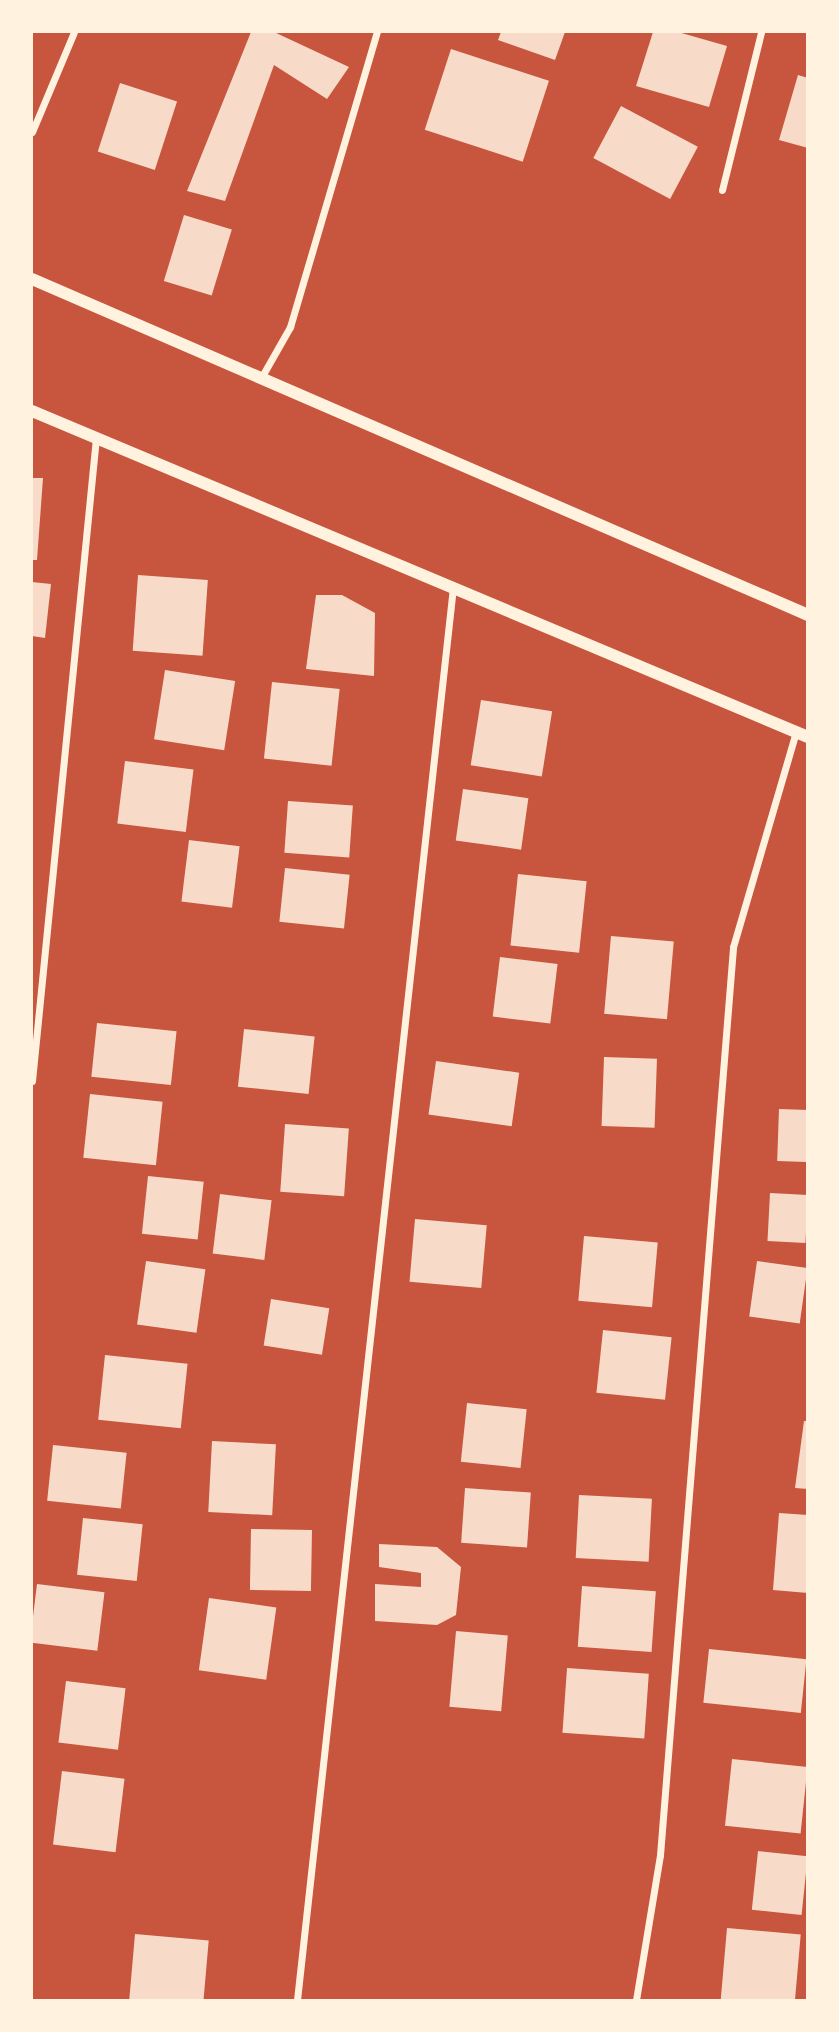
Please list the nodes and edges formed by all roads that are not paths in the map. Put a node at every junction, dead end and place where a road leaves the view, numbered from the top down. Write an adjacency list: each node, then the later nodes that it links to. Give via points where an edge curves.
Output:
1 (74, 32): 4 (street)
2 (377, 32): 7 (street, via 290,327)
3 (761, 32): 5 (street)
4 (32, 132)
5 (722, 190)
6 (32, 279): 7 (street)
7 (261, 378): 11 (street)
8 (32, 411): 9 (street)
9 (96, 438): 10 (street); 13 (street)
10 (453, 588): 12 (street); 14 (street)
11 (807, 615)
12 (802, 734): 15 (street, via 733,947 660,1855)
13 (32, 1081)
14 (298, 2000)
15 (636, 2000)

